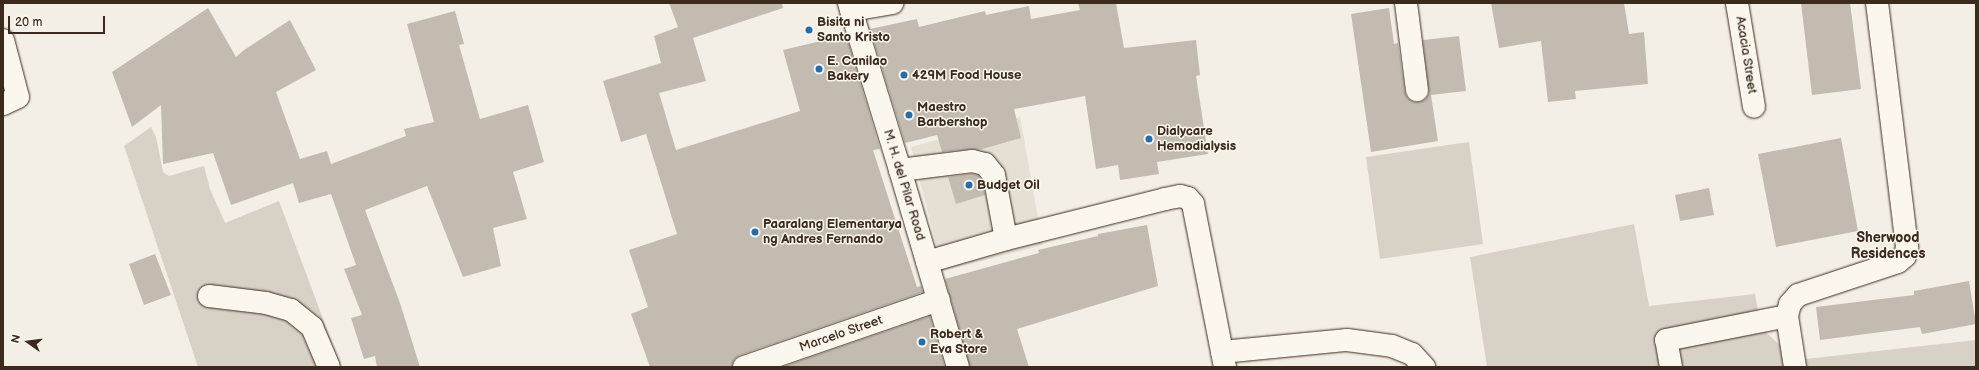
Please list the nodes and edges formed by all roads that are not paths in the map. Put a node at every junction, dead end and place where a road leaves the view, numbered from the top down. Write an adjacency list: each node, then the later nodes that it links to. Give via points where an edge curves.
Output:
1 (892, 3): 5 (street)
2 (1406, 3): 7 (street)
3 (1737, 3): 9 (street, Acacia Street)
4 (1877, 3): 15 (street, via 1908,247 1905,256 1898,262 1798,295 1790,304)
5 (850, 7): 10 (street, M. H. del Pilar Road)
6 (3, 40): 8 (street)
7 (1417, 90)
8 (10, 100)
9 (1754, 107)
10 (900, 170): 11 (street, via 972,161 985,164 994,175); 12 (street, M. H. del Pilar Road)
11 (1006, 239): 12 (street); 16 (street, via 1166,199 1180,196 1188,198 1193,204)
12 (927, 262): 14 (street, M. H. del Pilar Road)
13 (208, 296): 17 (street, via 266,303 292,310 312,327)
14 (939, 300): 18 (street, Marcelo Street); 19 (street, M. H. del Pilar Road)
15 (1787, 316): 21 (street, via 1666,340); 22 (street)
16 (1224, 359): 20 (street, via 1347,340 1392,346 1412,354)
17 (329, 367)
18 (744, 367)
19 (958, 367)
20 (1424, 367)
21 (1671, 367)
22 (1795, 367)

